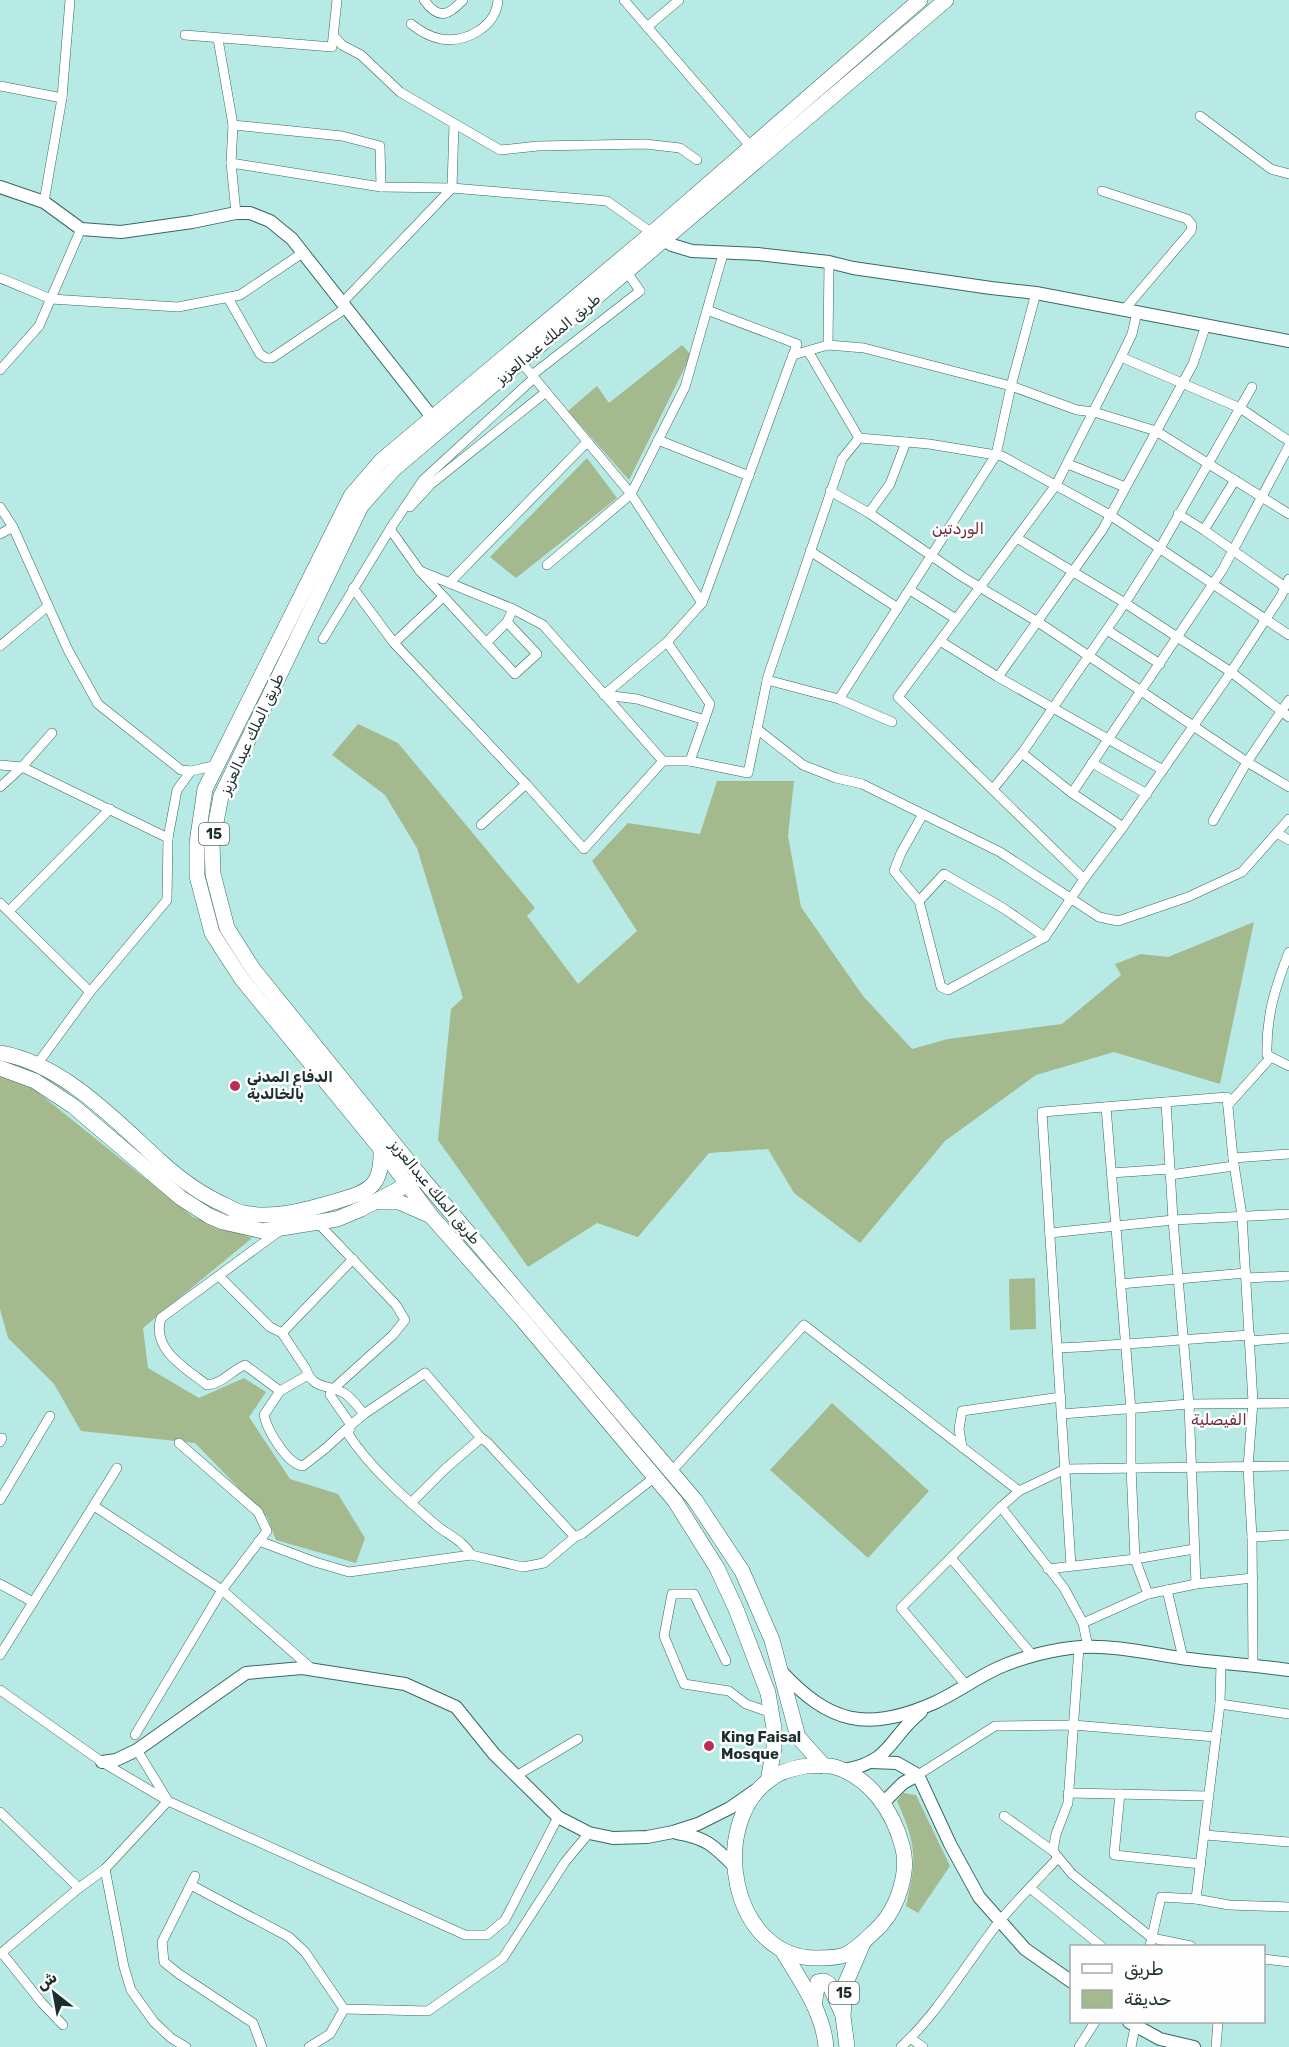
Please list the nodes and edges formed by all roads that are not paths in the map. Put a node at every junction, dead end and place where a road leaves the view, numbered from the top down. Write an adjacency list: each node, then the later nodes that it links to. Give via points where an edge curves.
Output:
1 (70, 0): 16 (street)
2 (337, 0): 13 (street)
3 (424, 0): 4 (street, via 443,14 450,13)
4 (463, 0)
5 (498, 0): 10 (street, via 489,22 461,38 439,39)
6 (624, 0): 11 (street)
7 (679, 0): 11 (street)
8 (920, 0): 20 (main road, طريق الملك عبدالعزيز / 15)
9 (946, 0): 31 (main road, طريق الملك عبدالعزيز / 15)
10 (411, 24)
11 (647, 27): 20 (street)
12 (185, 35): 14 (street)
13 (334, 36): 14 (street, via 332,47); 18 (street, via 400,92)
14 (218, 39): 19 (street)
15 (0, 87): 16 (street)
16 (62, 98): 28 (street)
17 (1200, 116): 23 (street, via 1271,169)
18 (454, 124): 21 (street, via 500,150 645,144 681,148); 26 (street)
19 (233, 125): 22 (street); 25 (street, via 342,136 380,146)
20 (751, 147): 31 (main road, طريق الملك عبدالعزيز / 15)
21 (697, 160)
22 (231, 163): 25 (street); 29 (street)
23 (1289, 174)
24 (0, 187): 28 (street)
25 (381, 187): 26 (street)
26 (453, 188): 31 (street, via 607,201); 40 (street)
27 (1102, 191): 42 (street, via 1187,219 1192,225)
28 (44, 202): 30 (street)
29 (236, 213): 30 (street, via 121,232); 32 (street, via 250,213 270,221 292,239)
30 (81, 229): 39 (street)
31 (658, 237): 33 (street, via 692,251); 35 (main road, طريق الملك عبدالعزيز / 15); 58 (main road, طريق الملك عبدالعزيز / 15)
32 (302, 254): 38 (street, via 240,295); 40 (street)
33 (723, 254): 34 (street); 41 (street)
34 (829, 262): 37 (street); 45 (street)
35 (627, 272): 49 (main road, طريق الملك عبدالعزيز / 15); 51 (street, via 640,291)
36 (0, 278): 39 (street)
37 (1036, 293): 42 (street); 53 (street)
38 (228, 298): 39 (street, via 178,307); 40 (street, via 266,358 272,358)
39 (51, 299): 50 (street, via 39,326)
40 (344, 305): 58 (street)
41 (707, 310): 47 (street, via 797,344); 61 (street, via 685,387)
42 (1130, 311): 43 (street); 48 (street, via 1132,334)
43 (1206, 325): 44 (street); 52 (street)
44 (1289, 341)
45 (828, 345): 46 (street); 53 (street, via 864,348)
46 (808, 351): 47 (street); 60 (street)
47 (793, 355): 69 (street)
48 (1121, 357): 52 (street); 57 (street)
49 (521, 362): 51 (street); 181 (main road, طريق الملك عبدالعزيز / 15, via 394,469 361,506 221,796 212,843 213,874 227,928 253,969)
50 (0, 369)
51 (533, 377): 55 (street); 82 (street, via 423,480)
52 (1182, 383): 56 (street); 59 (street)
53 (1011, 386): 57 (street, via 1077,410); 66 (street)
54 (1252, 387): 56 (street)
55 (546, 392): 63 (street); 82 (street, via 431,484)
56 (1240, 408): 62 (street); 68 (street)
57 (1094, 412): 59 (street); 67 (street)
58 (432, 417): 141 (main road, طريق الملك عبدالعزيز / 15, via 382,460 351,496)
59 (1155, 431): 68 (street); 72 (street)
60 (859, 438): 64 (street); 73 (street, via 842,459)
61 (658, 440): 69 (street); 74 (street)
62 (1289, 441)
63 (587, 442): 74 (street); 93 (street)
64 (906, 442): 66 (street); 77 (street, via 890,484)
65 (1289, 446): 75 (street)
66 (996, 455): 71 (street); 89 (street)
67 (1068, 464): 71 (street); 72 (street)
68 (1208, 464): 70 (street); 79 (street)
69 (749, 476): 100 (street)
70 (1235, 480): 75 (street); 83 (street)
71 (1056, 486): 80 (street); 85 (street)
72 (1125, 487): 80 (street)
73 (830, 491): 77 (street); 88 (street)
74 (631, 494): 90 (street); 100 (street)
75 (1261, 496): 78 (street); 87 (street)
76 (0, 507): 81 (street)
77 (869, 513): 89 (street)
78 (1289, 513)
79 (1178, 514): 83 (street); 86 (street)
80 (1110, 515): 86 (street); 92 (street)
81 (13, 527): 84 (street); 102 (street)
82 (390, 529): 91 (street); 96 (street)
83 (1204, 530): 87 (street)
84 (0, 534)
85 (1017, 538): 92 (street); 97 (street)
86 (1160, 548): 94 (street); 101 (street)
87 (1233, 550): 94 (street); 95 (street)
88 (810, 551): 103 (street); 122 (street)
89 (931, 556): 97 (street); 98 (street)
90 (547, 565)
91 (420, 571): 93 (street); 99 (street)
92 (1074, 571): 101 (street); 108 (street)
93 (449, 583): 104 (street)
94 (1213, 584): 105 (street); 111 (street)
95 (1288, 585): 105 (street)
96 (353, 588): 112 (street); 115 (street)
97 (980, 588): 106 (street); 108 (street)
98 (910, 590): 103 (street); 106 (street)
99 (443, 597): 115 (street); 116 (street)
100 (702, 603): 114 (street)
101 (1125, 603): 109 (street); 111 (street)
102 (48, 606): 117 (street); 144 (street, via 98,704 181,770)
103 (898, 608): 125 (street)
104 (513, 609): 107 (street); 124 (street, via 543,625)
105 (1266, 619): 110 (street); 120 (street)
106 (956, 620): 113 (street)
107 (507, 622): 116 (street); 116 (street, via 537,654 515,674)
108 (1038, 622): 118 (street); 121 (street)
109 (1107, 630): 118 (street); 119 (street)
110 (1289, 635)
111 (1178, 637): 119 (street); 120 (street)
112 (322, 639)
113 (940, 641): 121 (street); 148 (street, via 898,697)
114 (667, 642): 124 (street); 129 (street, via 710,704)
115 (394, 643): 145 (street)
116 (486, 643)
117 (0, 646)
118 (1089, 656): 123 (street); 127 (street)
119 (1160, 664): 123 (street)
120 (1231, 672): 128 (street); 131 (street)
121 (998, 677): 127 (street)
122 (767, 680): 125 (street); 132 (street)
123 (1142, 691): 131 (street); 134 (street)
124 (604, 695): 129 (street, via 637,699); 136 (street)
125 (839, 699): 130 (street)
126 (1289, 699): 128 (street)
127 (1053, 708): 134 (street); 135 (street)
128 (1285, 714): 138 (street)
129 (705, 720): 137 (street)
130 (892, 722)
131 (1194, 726): 138 (street); 143 (street)
132 (757, 729): 137 (street, via 748,773); 152 (street, via 804,765 862,784)
133 (52, 733): 142 (street)
134 (1108, 740): 139 (street); 143 (street)
135 (1022, 753): 148 (street); 149 (street)
136 (663, 760): 137 (street); 145 (street, via 584,849)
137 (690, 761)
138 (1247, 762): 147 (street); 154 (street)
139 (1092, 764): 149 (street); 150 (street)
140 (0, 765): 142 (street)
141 (217, 765): 144 (street); 176 (main road, طريق الملك عبدالعزيز / 15, via 205,789 197,843 197,876 212,933 241,978)
142 (22, 767): 146 (street); 151 (street)
143 (1163, 770): 150 (street)
144 (192, 771): 158 (street, via 177,789)
145 (526, 784): 155 (street)
146 (0, 787)
147 (1289, 787)
148 (993, 789): 160 (street)
149 (1072, 793): 156 (street)
150 (1147, 794): 156 (street)
151 (110, 809): 158 (street); 164 (street)
152 (923, 814): 161 (street, via 1000,852); 162 (street, via 894,871)
153 (1289, 819): 157 (street)
154 (1213, 821)
155 (481, 825)
156 (1124, 827): 160 (street)
157 (1277, 833): 159 (street); 161 (street, via 1242,872 1188,897 1118,921 1099,917)
158 (168, 838): 167 (street, via 167,900)
159 (1289, 840)
160 (1084, 879): 161 (street)
161 (1071, 898): 165 (street)
162 (919, 901): 165 (street, via 944,874); 165 (street, via 941,987 948,990)
163 (0, 903): 164 (street)
164 (9, 911): 167 (street)
165 (1045, 937)
166 (1289, 952): 169 (street, via 1274,991 1266,1030 1267,1055)
167 (90, 992): 170 (street)
168 (0, 1053): 170 (main road)
169 (1271, 1058): 171 (street); 174 (street)
170 (38, 1063): 182 (main road, via 96,1103 198,1193 242,1213 305,1211 351,1197)
171 (1289, 1066)
172 (0, 1068): 189 (main road, via 35,1081 73,1106 181,1198 209,1216 263,1231)
173 (1166, 1102): 174 (street, via 1227,1097); 175 (street); 179 (street)
174 (1228, 1105): 178 (street)
175 (1106, 1107): 180 (street); 190 (street, via 1042,1112)
176 (381, 1149): 181 (main road, طريق الملك عبدالعزيز / 15); 182 (main road, via 381,1173)
177 (1289, 1154): 178 (street)
178 (1233, 1162): 179 (street); 185 (street)
179 (1170, 1172): 180 (street); 186 (street)
180 (1111, 1173): 188 (street)
181 (410, 1175): 182 (main road); 184 (main road, طريق الملك عبدالعزيز / 15); 224 (main road, طريق الملك عبدالعزيز / 15)
182 (369, 1197): 184 (main road, via 399,1202); 187 (main road, via 337,1219)
183 (1289, 1214): 185 (street)
184 (431, 1216): 225 (main road, طريق الملك عبدالعزيز / 15)
185 (1242, 1216): 186 (street); 194 (street)
186 (1173, 1220): 188 (street); 195 (street)
187 (317, 1222): 189 (main road); 191 (street)
188 (1115, 1226): 190 (street); 196 (street)
189 (282, 1228): 193 (street)
190 (1050, 1233): 202 (street)
191 (353, 1259): 197 (street); 204 (street, via 405,1320)
192 (1289, 1275): 194 (street)
193 (219, 1276): 197 (street); 205 (street, via 162,1318 158,1330 161,1344 207,1385 218,1383 245,1365)
194 (1246, 1276): 195 (street); 198 (street)
195 (1178, 1278): 196 (street); 200 (street)
196 (1120, 1284): 201 (street)
197 (282, 1333): 203 (street)
198 (1250, 1338): 199 (street); 200 (street); 207 (street)
199 (1289, 1338)
200 (1184, 1339): 201 (street); 209 (street)
201 (1125, 1345): 202 (street); 210 (street)
202 (1058, 1348): 206 (street)
203 (308, 1375): 204 (street, via 319,1386); 205 (street)
204 (333, 1389): 211 (street, via 346,1393); 214 (street, via 330,1395)
205 (280, 1391): 214 (street, via 264,1415 266,1427 297,1465 303,1466 313,1459)
206 (1061, 1396): 212 (street); 217 (street, via 962,1411)
207 (1253, 1402): 208 (street); 209 (street); 220 (street)
208 (1289, 1403)
209 (1189, 1404): 210 (street); 222 (street)
210 (1131, 1410): 212 (street); 219 (street)
211 (364, 1414): 214 (street); 215 (street, via 425,1372)
212 (1062, 1414): 223 (street)
213 (50, 1416): 227 (street)
214 (351, 1425): 228 (street, via 348,1434 361,1453)
215 (481, 1438): 228 (street); 232 (street)
216 (179, 1443): 234 (street, via 258,1512 267,1531)
217 (962, 1447): 224 (street, via 804,1325); 226 (street)
218 (1289, 1466): 220 (street)
219 (1131, 1467): 222 (street); 223 (street); 238 (street)
220 (1248, 1467): 222 (street); 233 (street)
221 (117, 1468): 229 (street)
222 (1191, 1468): 235 (street)
223 (1065, 1469): 226 (street); 239 (street)
224 (671, 1472): 257 (main road, طريق الملك عبدالعزيز / 15, via 695,1500 742,1571 772,1640)
225 (655, 1477): 232 (street); 263 (main road, طريق الملك عبدالعزيز / 15, via 717,1568 754,1651)
226 (1019, 1491): 230 (street)
227 (0, 1500)
228 (411, 1503): 236 (street, via 467,1547)
229 (93, 1506): 244 (street); 247 (street)
230 (1001, 1507): 237 (street); 240 (street)
231 (1289, 1535): 233 (street)
232 (575, 1537): 236 (street, via 544,1563 523,1567)
233 (1252, 1537): 241 (street)
234 (259, 1541): 236 (street, via 349,1572); 244 (street)
235 (1194, 1549): 238 (street); 243 (street)
236 (471, 1555)
237 (951, 1557): 251 (street); 259 (street, via 901,1608)
238 (1135, 1559): 239 (street); 246 (street)
239 (1071, 1566): 240 (street)
240 (1048, 1569): 248 (street, via 1064,1588)
241 (1252, 1578): 243 (street); 255 (street)
242 (0, 1584): 247 (street)
243 (1196, 1584): 245 (street)
244 (222, 1590): 256 (street); 266 (street)
245 (1167, 1590): 246 (street); 252 (street)
246 (1148, 1594): 248 (street)
247 (33, 1602): 250 (street)
248 (1083, 1623): 249 (street)
249 (1083, 1647): 251 (street); 252 (street); 265 (street)
250 (0, 1655)
251 (1033, 1656): 259 (street, via 998,1668)
252 (1183, 1658): 254 (street)
253 (726, 1662): 263 (street, via 694,1594 672,1594 664,1636 684,1684 729,1691 746,1704)
254 (1221, 1663): 255 (street); 262 (street)
255 (1253, 1665): 258 (street)
256 (312, 1669): 269 (street, via 246,1673); 275 (street, via 405,1684 456,1707)
257 (780, 1670): 261 (street, via 824,1709 857,1720 908,1713); 272 (main road, طريق الملك عبدالعزيز / 15, via 798,1737)
258 (1289, 1670)
259 (966, 1686): 261 (street)
260 (0, 1690): 270 (street)
261 (934, 1702): 271 (street, via 909,1721 885,1753)
262 (1220, 1704): 264 (street); 267 (street)
263 (772, 1713): 276 (main road, طريق الملك عبدالعزيز / 15, via 774,1748)
264 (1289, 1714)
265 (1073, 1725): 267 (street); 274 (street, via 995,1726); 277 (street)
266 (135, 1735)
267 (1216, 1737): 279 (street)
268 (578, 1739): 275 (street)
269 (137, 1750): 270 (street); 280 (street)
270 (102, 1762): 280 (street)
271 (871, 1762): 273 (street); 274 (street, via 897,1763)
272 (824, 1766): 273 (main road); 276 (main road, via 797,1767)
273 (844, 1770): 281 (main road, via 867,1784)
274 (918, 1775): 281 (street, via 903,1783); 297 (street, via 974,1888)
275 (516, 1776): 284 (street)
276 (763, 1785): 285 (street, via 730,1808); 291 (main road, via 743,1815 735,1844)
277 (1068, 1793): 278 (street); 289 (street, via 1056,1834)
278 (1120, 1794): 279 (street); 290 (street, via 1114,1856)
279 (1209, 1796): 287 (street)
280 (168, 1801): 284 (street, via 465,1935 487,1935 505,1920); 292 (street)
281 (883, 1803): 298 (main road, via 903,1847 904,1870 886,1920)
282 (0, 1812): 293 (street)
283 (1004, 1816): 289 (street)
284 (558, 1817): 286 (street)
285 (673, 1832): 286 (street, via 612,1838); 291 (street, via 697,1836 710,1843)
286 (589, 1833): 308 (street, via 565,1862 503,1958 429,2011)
287 (1205, 1835): 288 (street); 290 (street)
288 (1289, 1842)
289 (1055, 1855): 294 (street); 299 (street)
290 (1202, 1864): 295 (street)
291 (735, 1867): 302 (main road, via 744,1910 761,1933)
292 (105, 1869): 293 (street); 316 (street, via 130,1990 154,2022)
293 (79, 1888): 303 (street)
294 (1030, 1888): 297 (street); 300 (street)
295 (1196, 1899): 296 (street, via 1229,1905); 299 (street, via 1161,1897)
296 (1289, 1907)
297 (1000, 1921): 306 (street, via 1025,1949); 314 (street)
298 (863, 1942): 302 (main road, via 844,1955 824,1958 807,1959); 309 (main road, 15, via 845,1985)
299 (1151, 1942): 301 (street)
300 (1099, 1945)
301 (1175, 1945)
302 (782, 1950): 307 (main road, 15)
303 (1, 1953): 313 (street)
304 (1265, 1959): 305 (street)
305 (1289, 1962)
306 (1070, 1981)
307 (814, 2005): 309 (main road, via 816,1986 825,1981); 319 (main road, 15)
308 (344, 2008): 317 (street, via 305,1952 289,1937 193,1881 162,1942 164,1962 253,2023); 318 (street, via 330,2034)
309 (843, 2016): 315 (main road, 15)
310 (1094, 2023): 322 (street)
311 (1134, 2023): 323 (street); 324 (street, via 1160,2039)
312 (1218, 2023): 325 (street)
313 (63, 2025)
314 (910, 2038): 320 (street); 321 (street)
315 (847, 2044)
316 (186, 2047)
317 (262, 2047)
318 (309, 2047)
319 (826, 2047)
320 (901, 2047)
321 (923, 2047)
322 (1079, 2047)
323 (1131, 2047)
324 (1194, 2047)
325 (1216, 2047)

